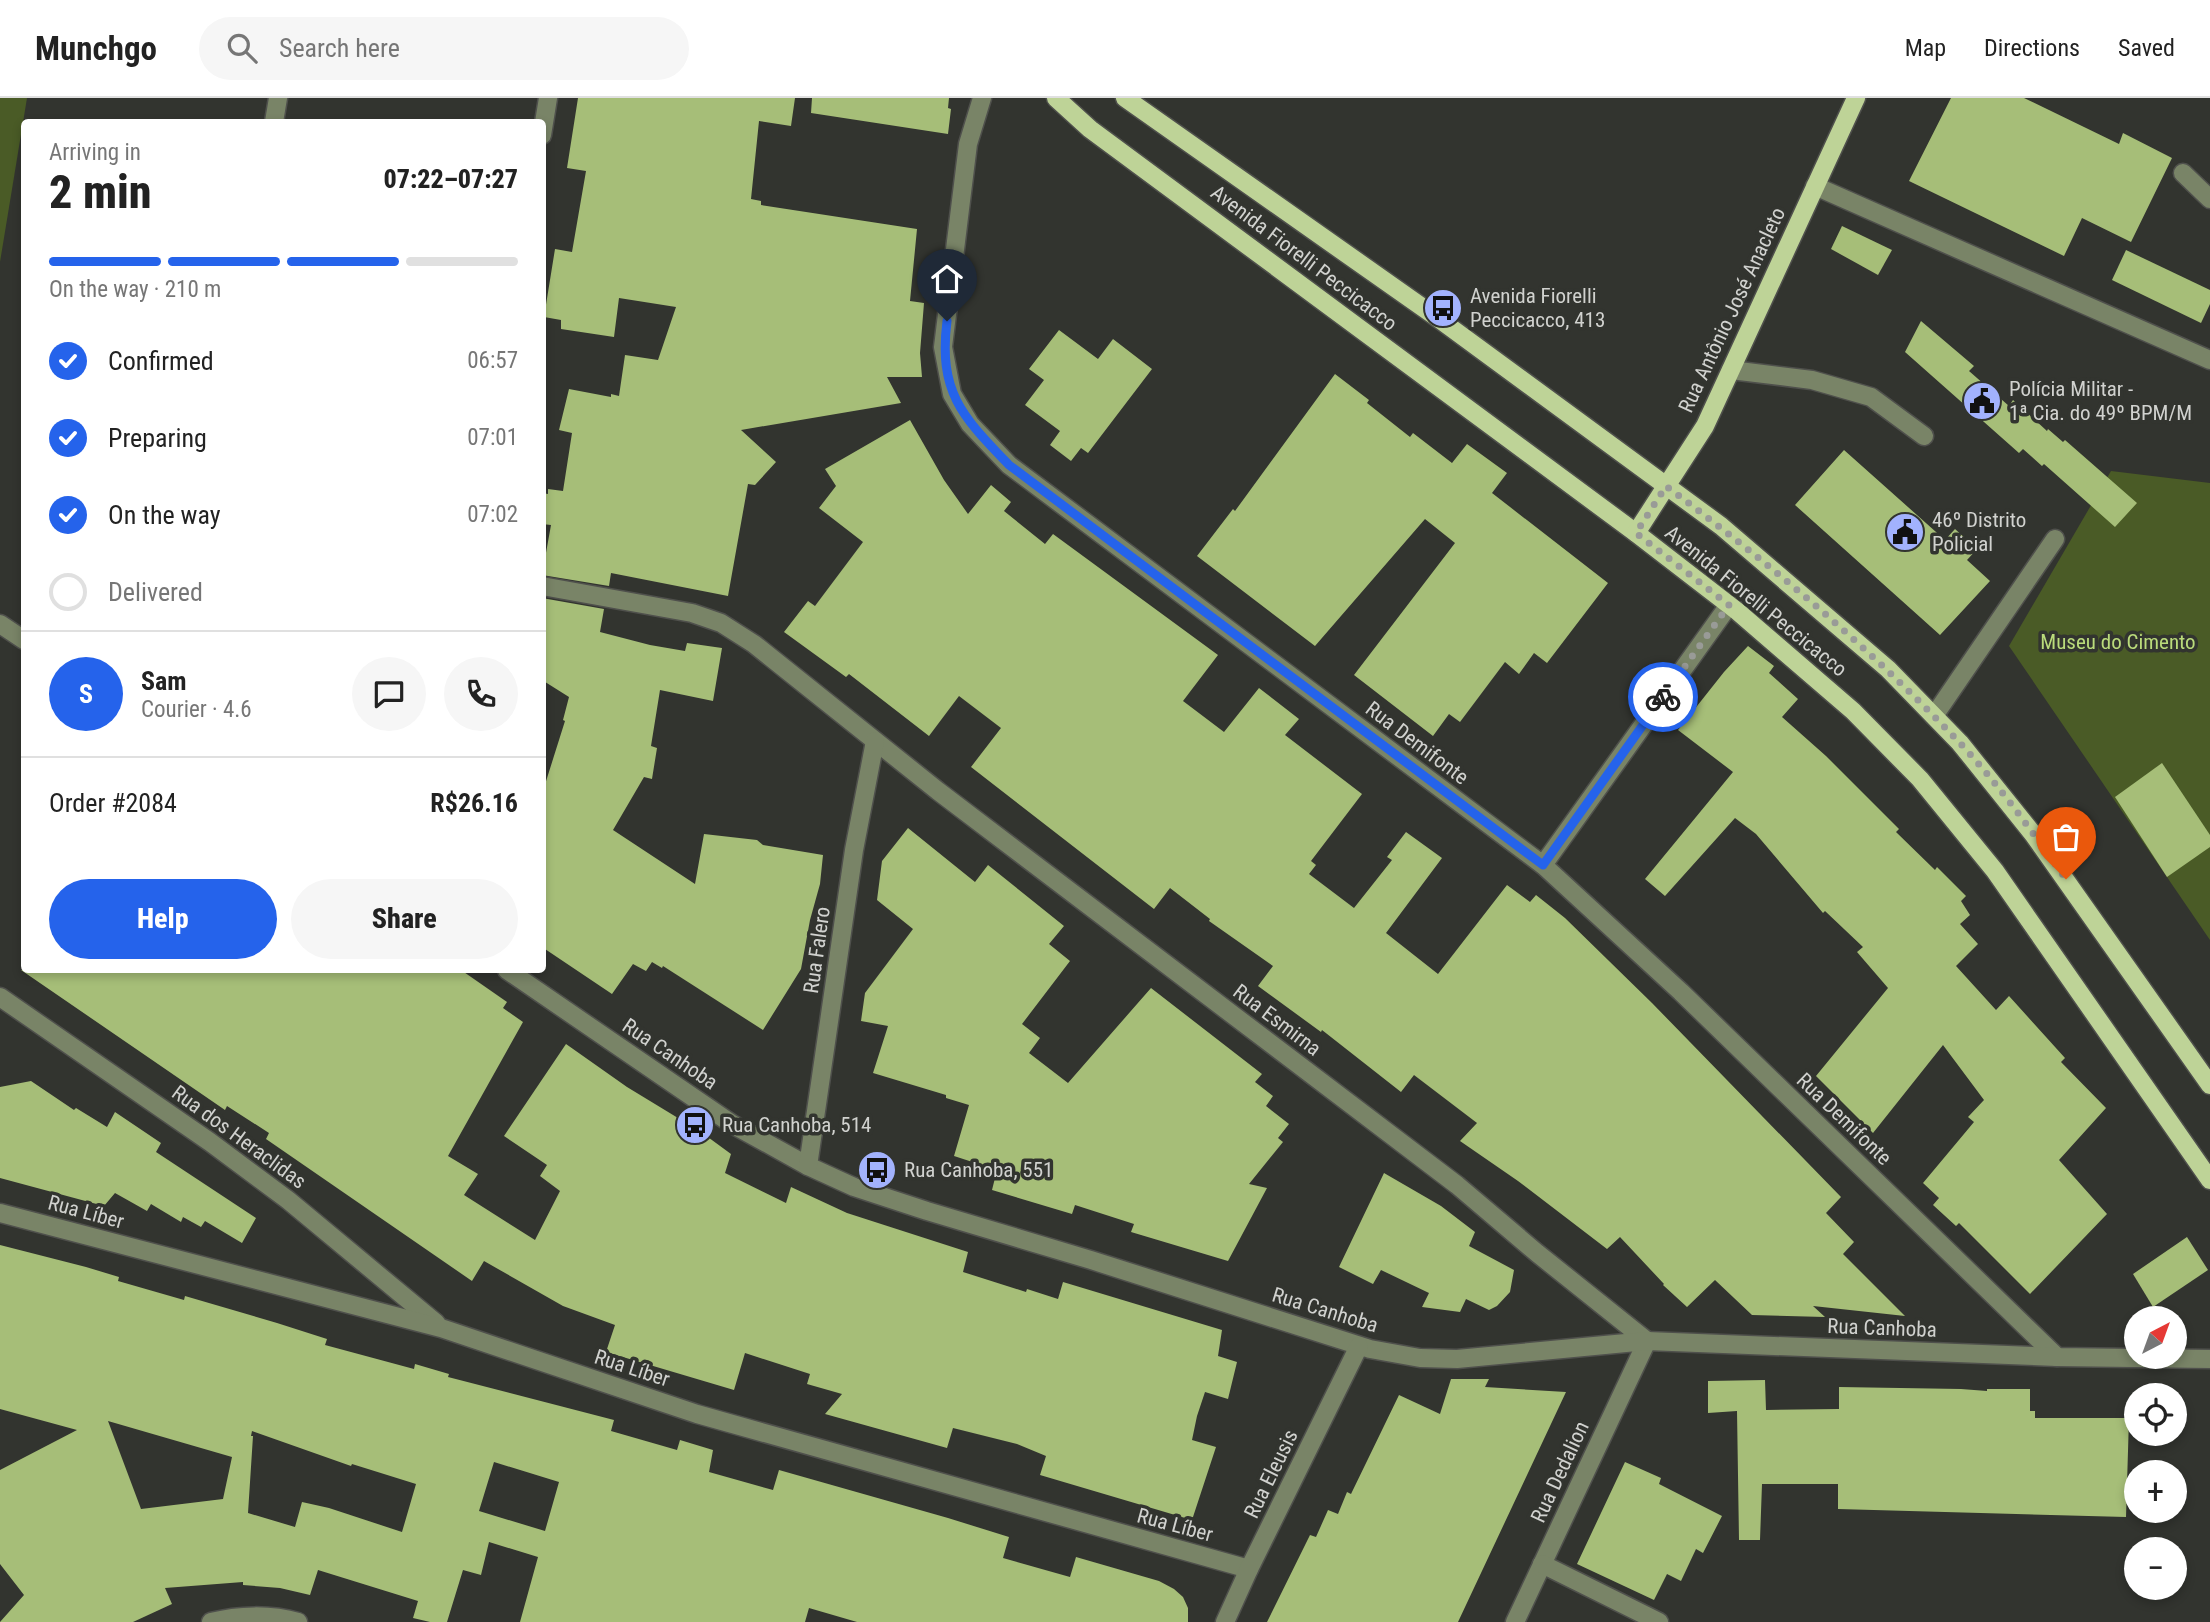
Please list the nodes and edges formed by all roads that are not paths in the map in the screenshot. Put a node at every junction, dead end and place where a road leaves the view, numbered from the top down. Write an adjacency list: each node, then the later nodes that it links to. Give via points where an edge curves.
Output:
1 (278, 98): 7 (street)
2 (548, 98): 8 (street)
3 (982, 98): 24 (street, Rua Demifonte, via 968,144 943,346 952,394 970,424 1009,465)
4 (1056, 98): 16 (main road, Avenida Fiorelli Peccicacco, via 1090,129)
5 (1125, 98): 15 (main road, Avenida Fiorelli Peccicacco)
6 (1856, 98): 10 (main road, Rua Antônio José Anacleto)
7 (274, 119)
8 (545, 119)
9 (2183, 173): 11 (street)
10 (1815, 186): 12 (street); 13 (main road, Rua Antônio José Anacleto)
11 (2210, 200)
12 (2210, 360)
13 (1731, 370): 14 (street, via 1812,380 1871,397); 15 (main road, Rua Antônio José Anacleto, via 1705,426)
14 (1924, 436)
15 (1666, 486): 16 (main road, Rua Antônio José Anacleto); 22 (main road, Avenida Fiorelli Peccicacco, via 1721,526 1888,669)
16 (1636, 533): 19 (main road, Avenida Fiorelli Peccicacco)
17 (2055, 539): 22 (street)
18 (546, 587): 23 (street, Rua Esmirna, via 692,612 721,623)
19 (1729, 605): 24 (street); 29 (main road, Avenida Fiorelli Peccicacco, via 1853,711 1920,779 1995,871)
20 (0, 624): 21 (street)
21 (21, 638)
22 (1934, 716): 27 (main road, Avenida Fiorelli Peccicacco, via 2034,834)
23 (875, 741): 28 (street, Rua Falero); 32 (street, Rua Esmirna, via 1457,1185)
24 (1543, 865): 34 (street, Rua Demifonte, via 1681,992)
25 (511, 973): 28 (street, Rua Canhoba, via 732,1124)
26 (0, 997): 31 (street, Rua dos Heraclidas, via 288,1200)
27 (2210, 1085)
28 (808, 1166): 33 (street, Rua Canhoba, via 927,1211)
29 (2210, 1180)
30 (0, 1213): 31 (street, Rua Líber)
31 (442, 1328): 37 (street, Rua Líber, via 697,1414)
32 (1647, 1341): 33 (street, Rua Canhoba, via 1457,1359 1420,1358); 34 (street, Rua Canhoba); 36 (street, Rua Dedalion)
33 (1359, 1346): 37 (street, Rua Eleusis)
34 (2057, 1357): 35 (street, Rua Canhoba)
35 (2210, 1359)
36 (1542, 1564): 41 (street, Rua Dedalion); 42 (street)
37 (1249, 1569): 40 (street, Rua Eleusis)
38 (211, 1622): 39 (street, via 282,1617)
39 (298, 1622)
40 (1225, 1622)
41 (1515, 1622)
42 (1659, 1622)

